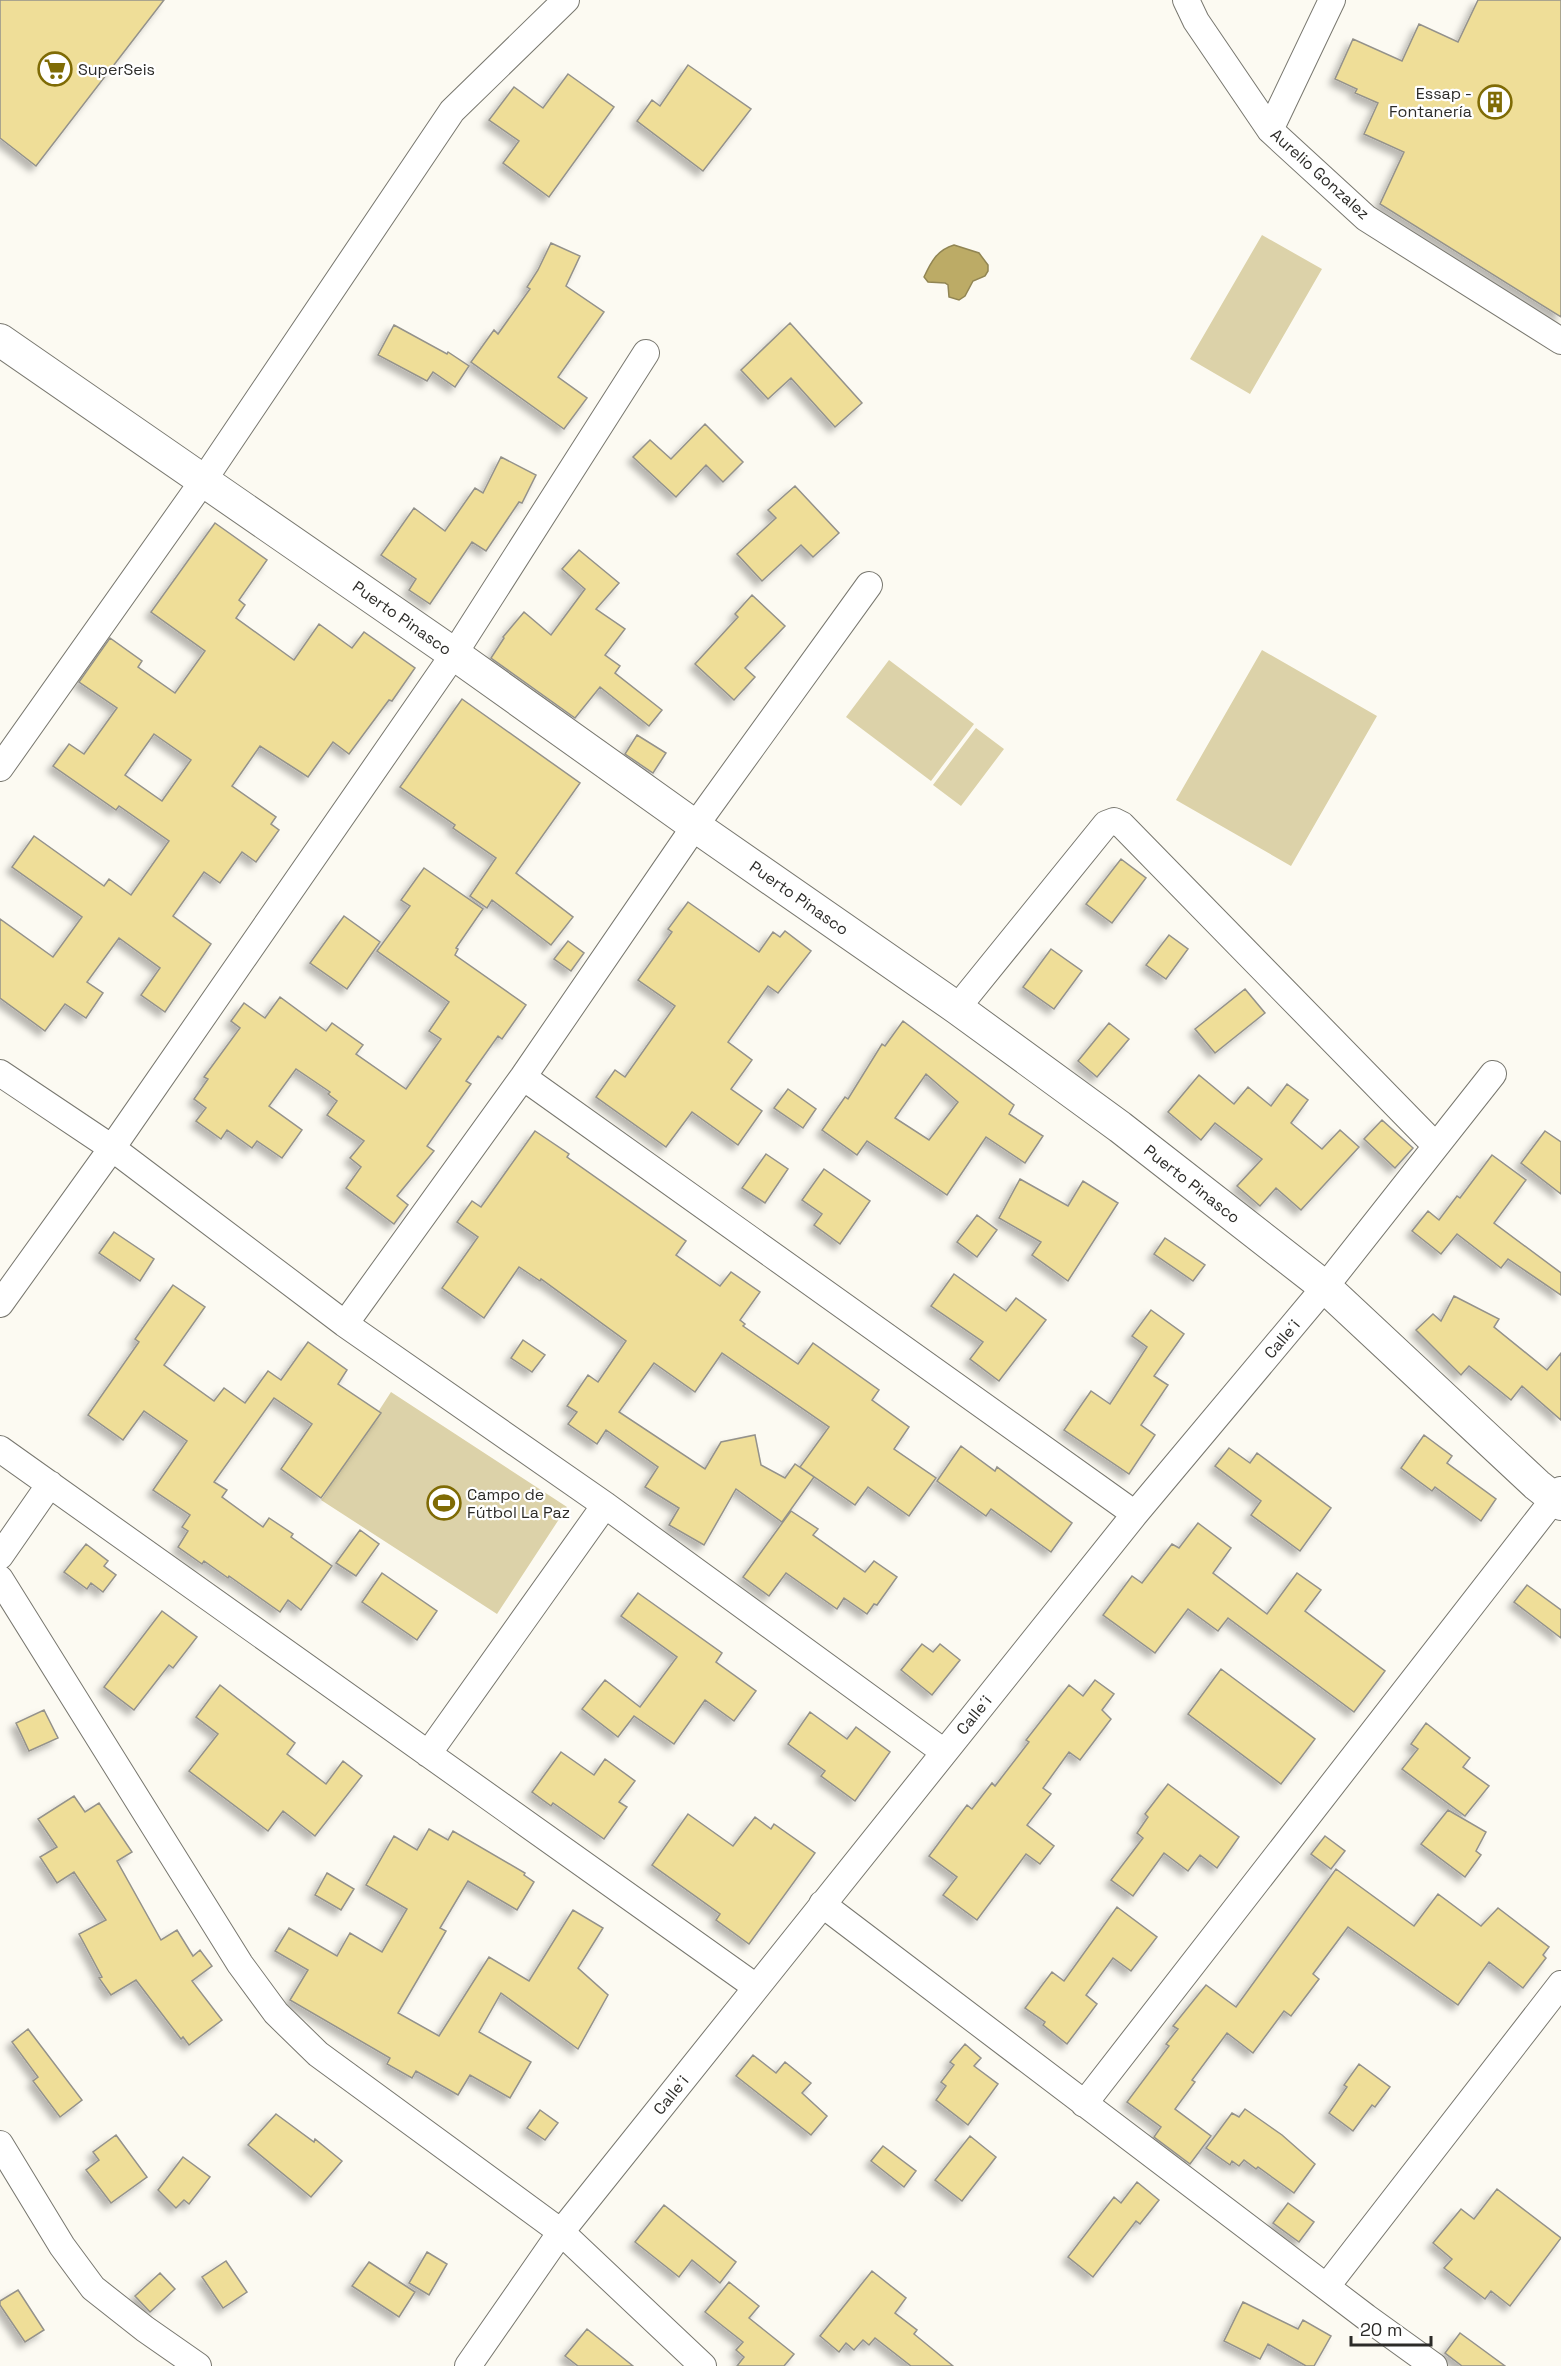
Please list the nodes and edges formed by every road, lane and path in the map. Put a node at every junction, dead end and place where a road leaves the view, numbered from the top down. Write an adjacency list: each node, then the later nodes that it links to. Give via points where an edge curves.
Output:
1 (566, 0): 8 (street, via 452,111)
2 (1186, 0): 4 (street, Aurelio Gonzalez)
3 (1332, 0): 4 (street)
4 (1270, 130): 6 (street, Aurelio Gonzalez, via 1366,218)
5 (0, 340): 8 (street, Puerto Pinasco)
6 (1561, 341)
7 (646, 353): 10 (street)
8 (202, 481): 10 (street, Puerto Pinasco); 11 (street)
9 (869, 585): 12 (street)
10 (454, 654): 12 (street, Puerto Pinasco); 18 (street)
11 (0, 768)
12 (695, 826): 13 (street, Puerto Pinasco); 16 (street)
13 (957, 1008): 17 (street, via 1106,824 1117,822); 19 (street, Puerto Pinasco, via 1120,1127)
14 (0, 1073): 18 (street)
15 (1493, 1074): 17 (street, Calle´i)
16 (523, 1077): 21 (street); 26 (street)
17 (1436, 1146): 19 (street, Calle´i)
18 (112, 1148): 20 (street); 21 (street)
19 (1325, 1287): 24 (street, Puerto Pinasco, via 1537,1485); 26 (street, Calle´i)
20 (0, 1304)
21 (345, 1324): 25 (street)
22 (0, 1449): 23 (street)
23 (50, 1484): 27 (street); 30 (street)
24 (1559, 1498): 34 (street)
25 (605, 1505): 29 (street); 30 (street)
26 (1135, 1515): 29 (street, Calle´i)
27 (0, 1556)
28 (0, 1579): 36 (street, via 240,1964 276,2013 318,2054)
29 (944, 1752): 31 (street, Calle´i)
30 (428, 1754): 33 (street)
31 (822, 1904): 33 (street, Calle´i); 34 (street)
32 (1561, 1984): 37 (street)
33 (756, 1987): 36 (street, Calle´i)
34 (1084, 2104): 37 (street)
35 (0, 2144): 38 (street, via 62,2246 93,2288)
36 (561, 2232): 39 (street, Calle´i); 40 (street)
37 (1327, 2286): 41 (street)
38 (198, 2366)
39 (468, 2366)
40 (703, 2366)
41 (1434, 2366)

